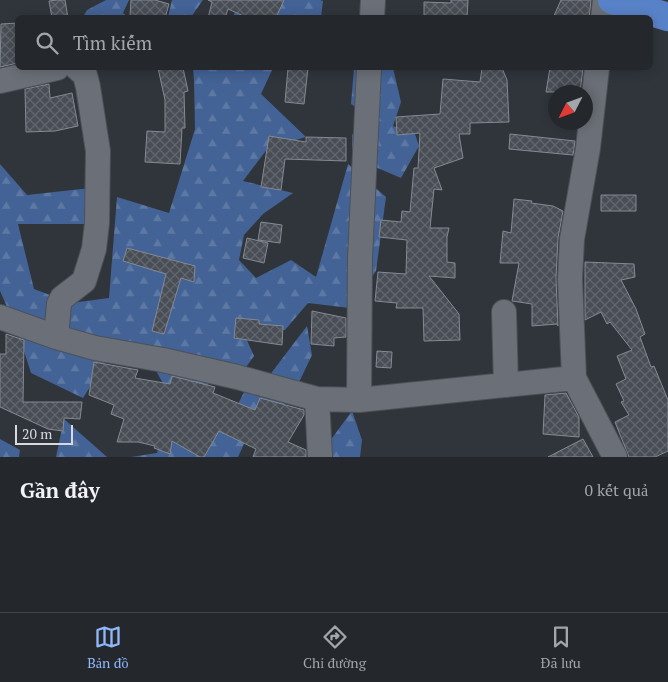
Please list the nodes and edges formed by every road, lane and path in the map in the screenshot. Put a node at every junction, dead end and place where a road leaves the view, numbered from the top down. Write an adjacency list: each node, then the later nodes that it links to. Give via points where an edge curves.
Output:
1 (373, 0): 4 (street)
2 (605, 0): 5 (street)
3 (612, 0): 6 (highway)
4 (372, 15)
5 (603, 15)
6 (668, 17)
7 (48, 70): 11 (street)
8 (79, 70): 14 (street, via 85,75 88,87 98,151 97,223 94,249 84,281 59,304)
9 (369, 70): 18 (street, via 360,258)
10 (597, 70): 15 (street, via 588,148 572,239 570,280)
11 (0, 81)
12 (504, 312): 16 (street)
13 (0, 317): 14 (street)
14 (56, 337): 17 (street, via 237,377)
15 (574, 378): 16 (street); 20 (street)
16 (506, 385): 18 (street)
17 (318, 399): 18 (street); 19 (street)
18 (359, 400)
19 (320, 457)
20 (615, 457)

